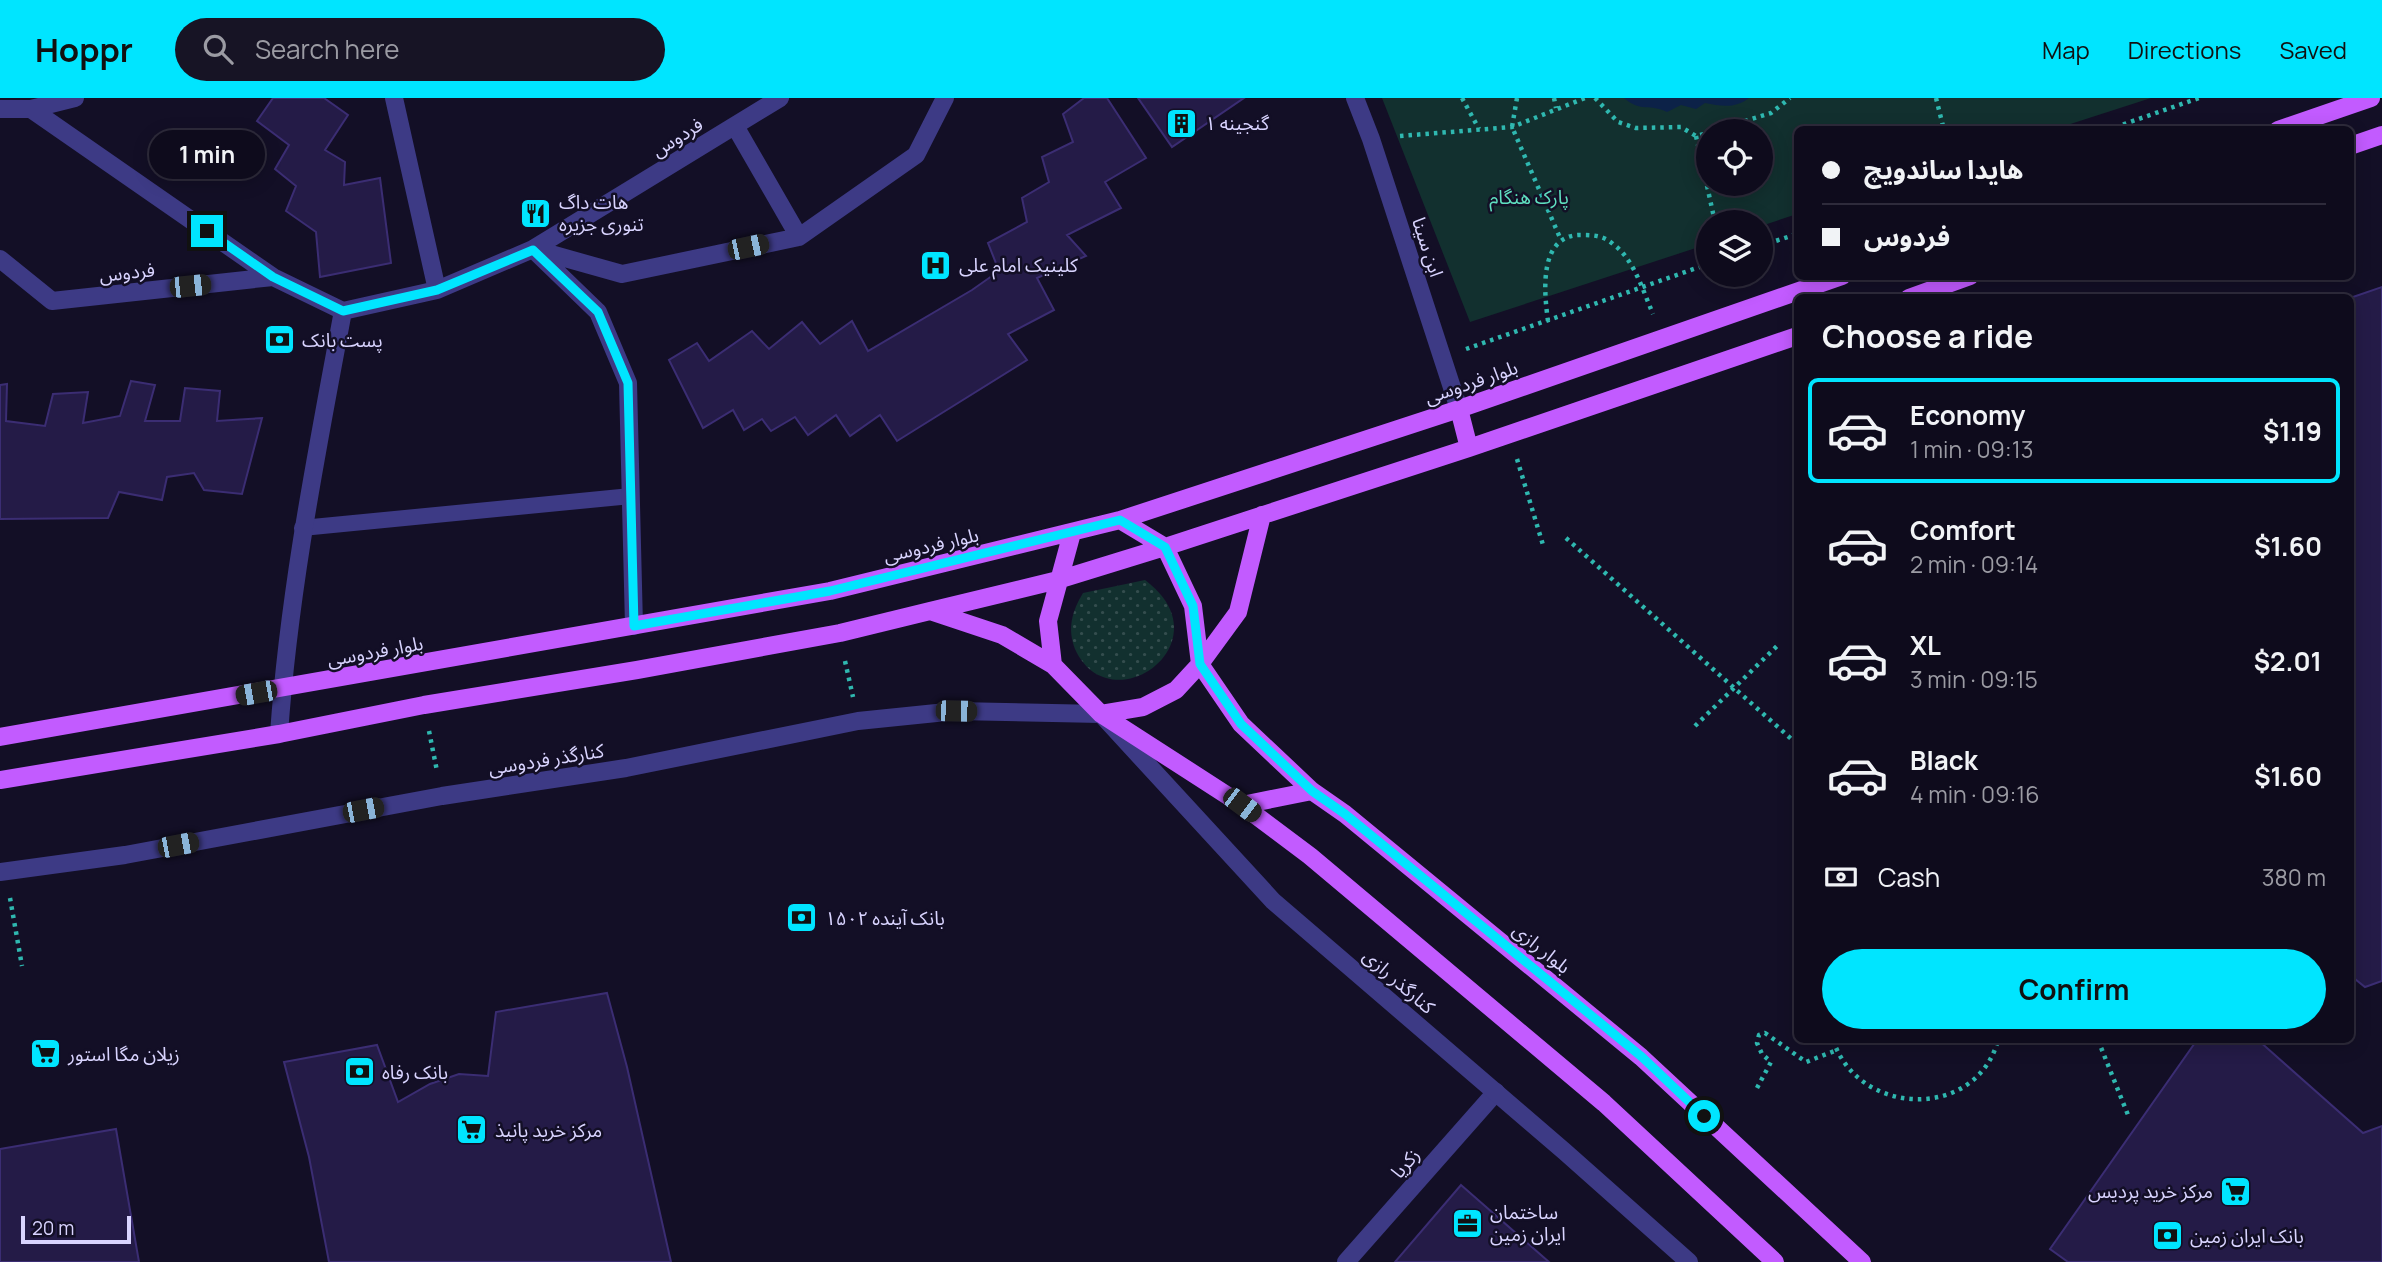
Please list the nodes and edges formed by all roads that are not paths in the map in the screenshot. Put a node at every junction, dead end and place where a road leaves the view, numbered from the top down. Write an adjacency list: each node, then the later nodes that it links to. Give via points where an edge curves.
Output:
1 (75, 98): 8 (street)
2 (394, 98): 19 (street)
3 (780, 98): 9 (street, فردوس)
4 (945, 98): 13 (street, via 916,155)
5 (1355, 98): 23 (street, ابن سینا)
6 (2371, 98): 10 (main road)
7 (0, 109): 8 (street)
8 (31, 109): 16 (street)
9 (735, 126): 13 (street); 14 (street, فردوس)
10 (2290, 126)
11 (2382, 135): 12 (main road)
12 (2354, 145)
13 (799, 237): 14 (street, via 622,274)
14 (533, 250): 19 (street, فردوس); 25 (street, via 598,312 628,383)
15 (0, 259): 16 (street, فردوس, via 52,301)
16 (273, 277): 21 (street)
17 (1830, 280): 23 (main road, بلوار فردوسی)
18 (1959, 280): 20 (main road)
19 (437, 290): 21 (street, فردوس)
20 (1920, 294)
21 (343, 311): 28 (street)
22 (1794, 337): 24 (main road)
23 (1459, 409): 24 (main road); 27 (main road, بلوار فردوسی)
24 (1469, 448): 26 (main road)
25 (631, 496): 28 (lane); 33 (street)
26 (1262, 515): 30 (main road); 34 (main road, via 1238,612)
27 (1120, 520): 29 (main road, بلوار فردوسی); 30 (main road)
28 (302, 528): 36 (street)
29 (1072, 533): 31 (main road); 33 (main road, بلوار فردوسی, via 830,591)
30 (1165, 547): 31 (main road); 34 (main road, via 1193,606)
31 (1058, 580): 32 (main road); 35 (main road, via 1048,621)
32 (930, 611): 35 (main road, via 1002,635); 38 (main road, via 840,633)
33 (634, 626): 36 (main road, بلوار فردوسی)
34 (1200, 664): 37 (main road, via 1175,690 1143,707); 41 (main road, بلوار رازی, via 1241,724)
35 (1053, 665): 37 (main road)
36 (282, 689): 38 (street); 39 (main road, بلوار فردوسی)
37 (1101, 714): 42 (main road); 43 (street, کنارگذر فردوسی, via 956,711 858,721 626,768 442,796 125,855); 44 (street, کنارگذر رازی, via 1273,901)
38 (279, 734): 40 (main road)
39 (0, 737)
40 (0, 780)
41 (1312, 791): 42 (main road); 48 (main road, بلوار رازی, via 1642,1057)
42 (1242, 805): 47 (main road, via 1310,856 1604,1103)
43 (3, 871)
44 (1496, 1092): 45 (street, زکریا); 46 (street, کنارگذر رازی)
45 (1346, 1262)
46 (1689, 1262)
47 (1776, 1262)
48 (1862, 1262)

